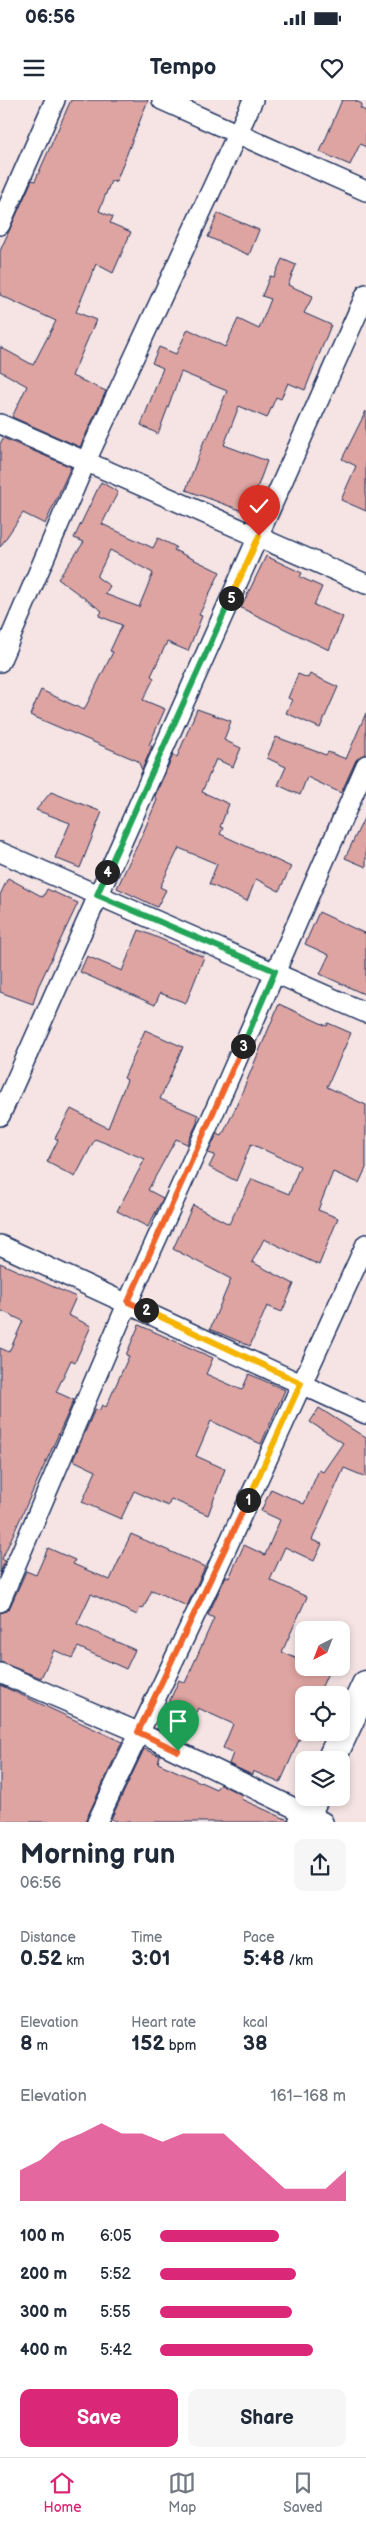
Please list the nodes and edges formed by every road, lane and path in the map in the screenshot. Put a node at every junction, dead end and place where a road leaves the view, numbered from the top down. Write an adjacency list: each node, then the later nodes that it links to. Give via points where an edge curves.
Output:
1 (55, 100): 6 (street)
2 (162, 100): 4 (street)
3 (253, 100): 4 (street)
4 (238, 133): 5 (street); 9 (street)
5 (366, 191)
6 (0, 225)
7 (366, 294): 10 (street)
8 (0, 424): 9 (street)
9 (86, 461): 10 (street); 12 (street)
10 (259, 536): 11 (street); 15 (street)
11 (366, 584)
12 (0, 662)
13 (366, 765): 16 (street)
14 (0, 852): 15 (street)
15 (97, 895): 16 (street); 18 (street)
16 (275, 971): 17 (street); 21 (street)
17 (366, 1013)
18 (0, 1116)
19 (366, 1244): 22 (street)
20 (0, 1245): 21 (street)
21 (128, 1302): 22 (street); 24 (street)
22 (301, 1383): 23 (street); 27 (street, via 216,1571)
23 (366, 1414)
24 (0, 1602)
25 (0, 1672): 27 (street)
26 (366, 1685): 28 (street)
27 (138, 1732): 29 (street); 30 (street)
28 (335, 1751)
29 (312, 1814)
30 (97, 1822)

